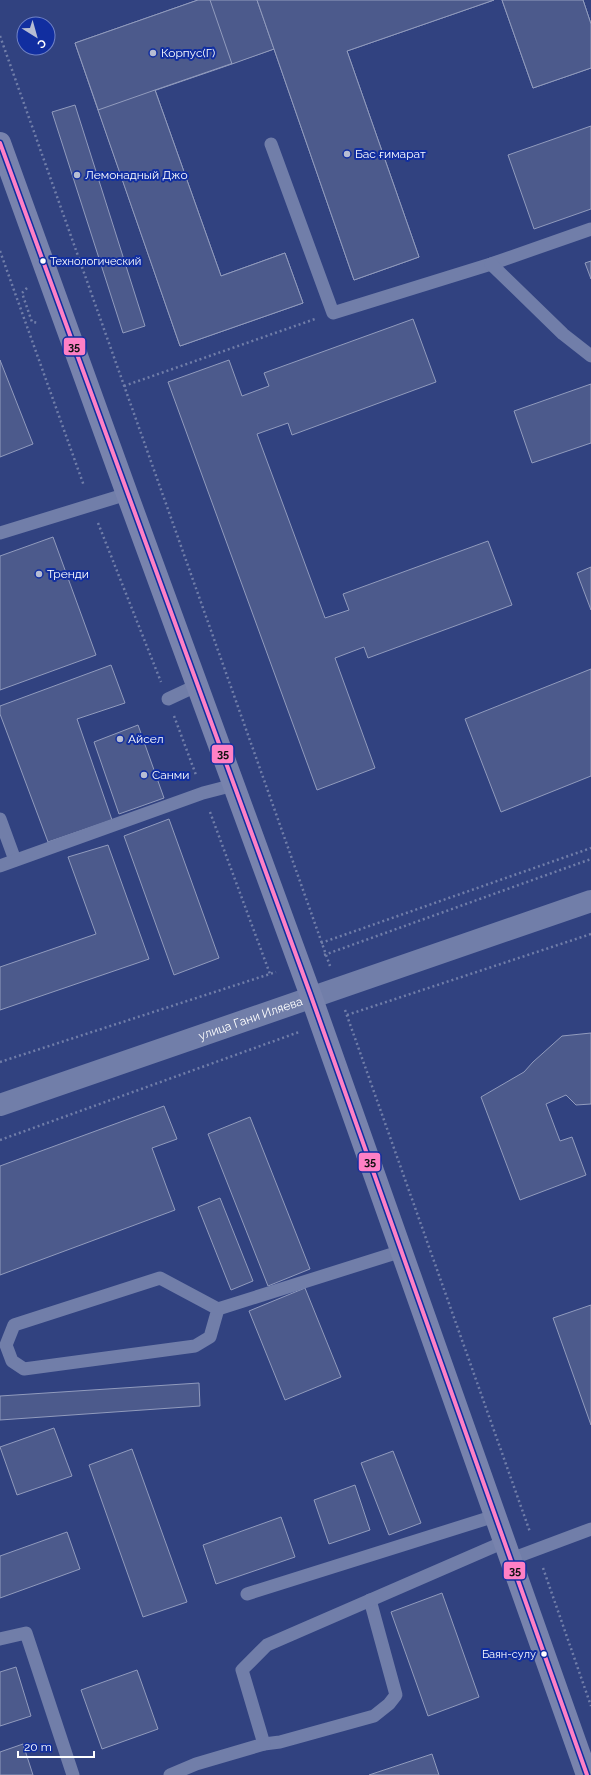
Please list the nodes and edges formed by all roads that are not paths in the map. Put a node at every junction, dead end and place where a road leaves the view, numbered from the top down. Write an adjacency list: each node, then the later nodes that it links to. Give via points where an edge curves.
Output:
1 (0, 143): 3 (main road)
2 (271, 144): 5 (lane, via 332,313)
3 (4, 171): 7 (main road)
4 (591, 229): 5 (lane)
5 (491, 264): 6 (lane, via 563,334)
6 (591, 356)
7 (127, 494): 8 (lane); 9 (main road)
8 (0, 533)
9 (198, 685): 10 (lane); 11 (main road)
10 (168, 699)
11 (234, 785): 13 (lane, via 203,793); 16 (main road)
12 (1, 823): 13 (lane)
13 (14, 860): 14 (lane)
14 (0, 866)
15 (591, 901): 16 (street, улица Гани Иляева)
16 (312, 996): 17 (street, улица Гани Иляева); 18 (main road)
17 (0, 1105)
18 (402, 1251): 19 (lane); 20 (main road)
19 (218, 1309): 19 (lane, via 160,1278 14,1325 6,1345 12,1361 24,1369 194,1346 210,1337)
20 (494, 1516): 22 (main road); 23 (lane)
21 (591, 1529): 22 (lane, via 536,1550)
22 (507, 1550): 24 (lane); 29 (main road)
23 (247, 1594)
24 (370, 1600): 26 (lane, via 267,1645 242,1670); 26 (lane, via 396,1695 390,1704 374,1716 280,1742)
25 (0, 1639): 27 (lane, via 26,1633)
26 (264, 1744): 28 (lane, via 196,1764)
27 (73, 1775)
28 (170, 1775)
29 (587, 1775)

